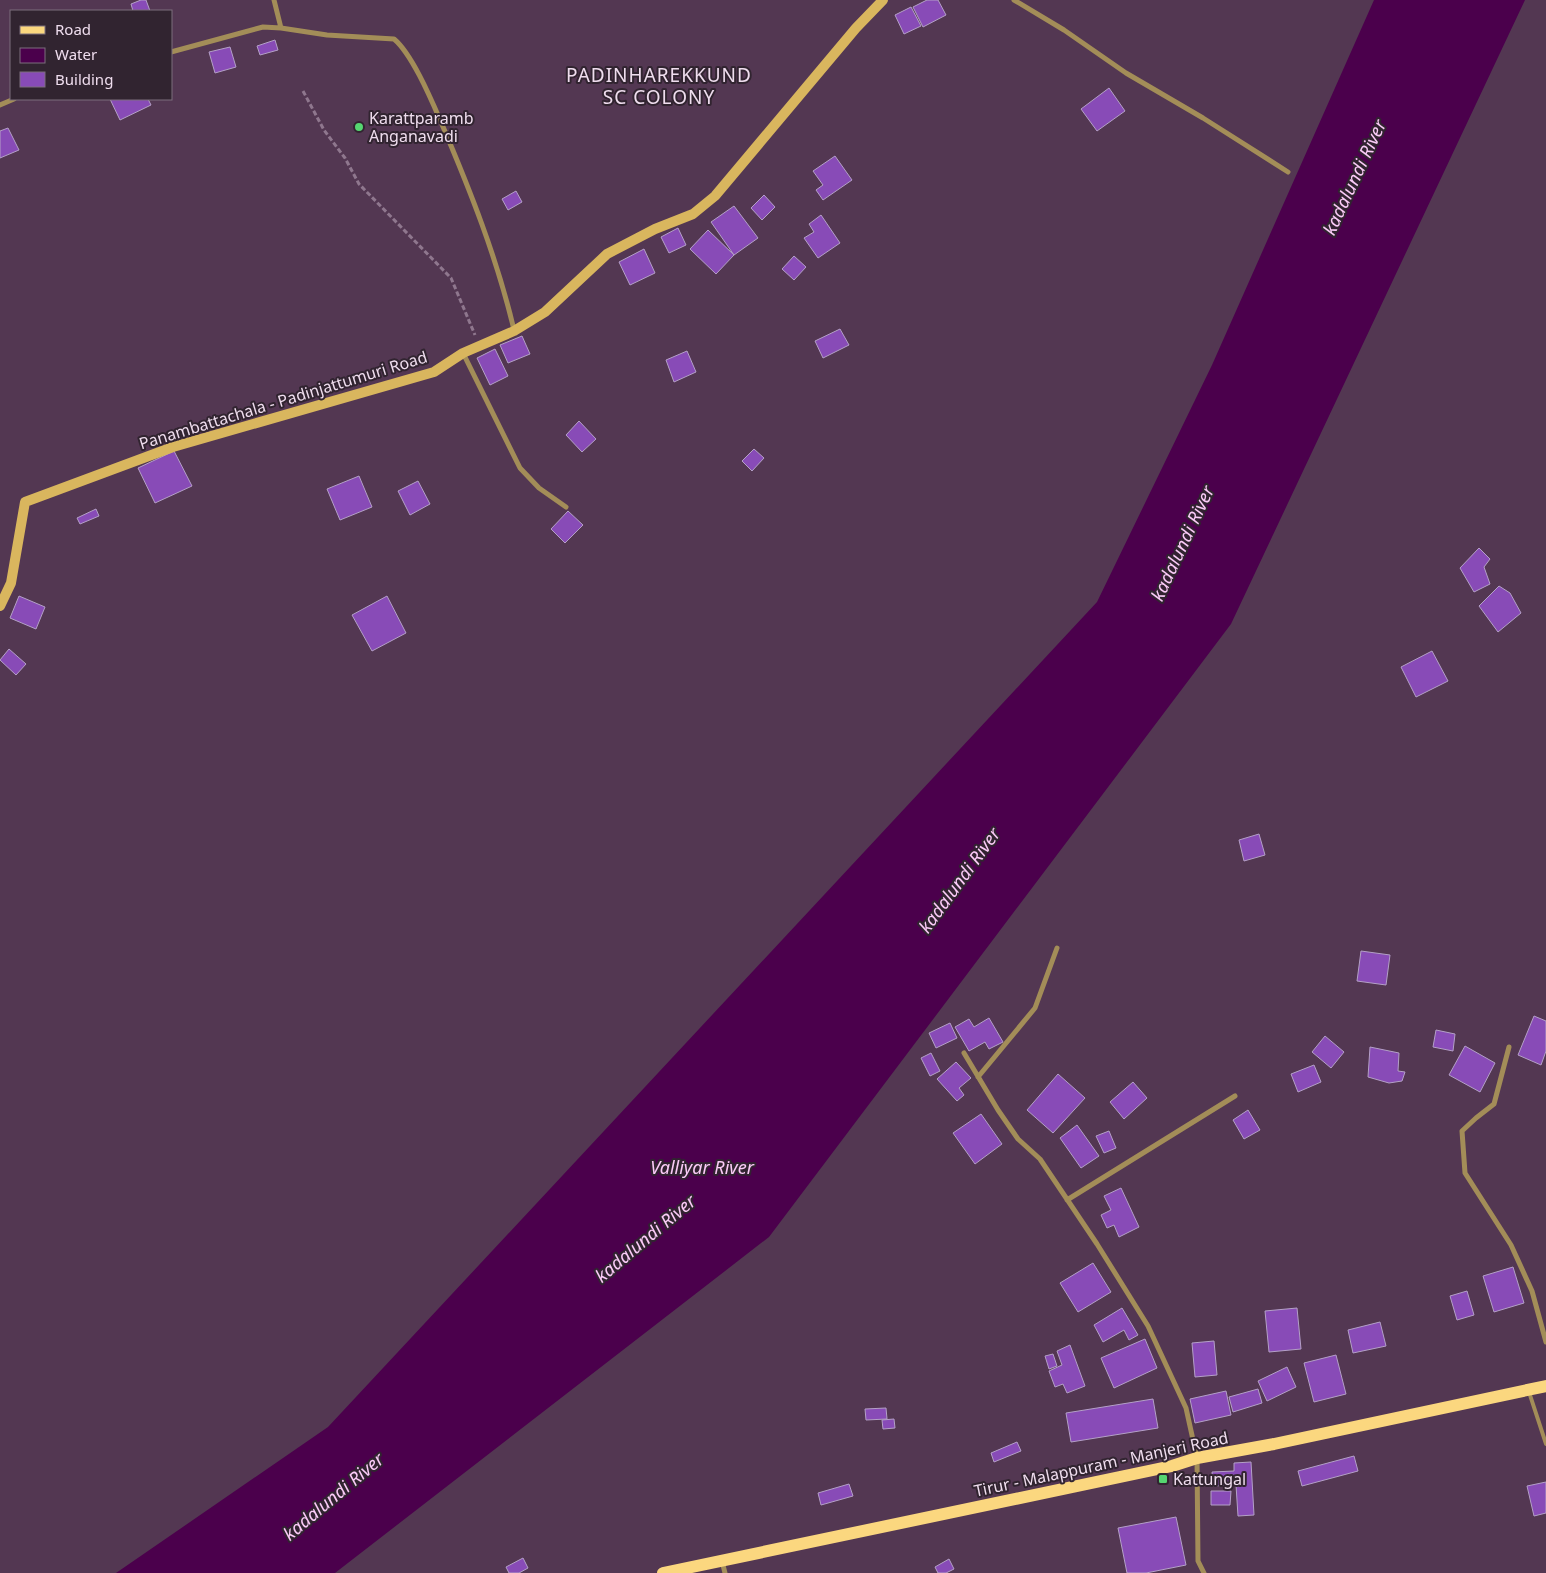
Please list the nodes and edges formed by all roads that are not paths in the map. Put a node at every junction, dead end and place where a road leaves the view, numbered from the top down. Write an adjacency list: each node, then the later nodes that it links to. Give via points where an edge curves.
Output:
1 (274, 0): 4 (street)
2 (883, 0): 9 (main road, Panambattachala - Padinjattumuri Road, via 849,35 715,196 693,214 655,229 608,254 545,312)
3 (1014, 0): 8 (street)
4 (281, 28): 5 (street, via 263,27); 9 (street, via 327,35 394,39 402,46 430,97 469,189 494,257)
5 (172, 52)
6 (12, 100): 7 (street)
7 (0, 105)
8 (1288, 172)
9 (514, 331): 10 (main road, Panambattachala - Padinjattumuri Road)
10 (463, 353): 11 (street, via 520,468 539,488); 12 (main road, Panambattachala - Padinjattumuri Road, via 434,372 173,446 25,502 11,583)
11 (566, 507)
12 (0, 606)
13 (1057, 948): 16 (street, via 1035,1008)
14 (1509, 1047): 19 (street, via 1494,1104 1462,1131 1465,1173 1511,1245 1532,1290)
15 (964, 1053): 16 (street)
16 (978, 1077): 18 (street, via 1018,1139 1040,1158)
17 (1236, 1096): 18 (street)
18 (1067, 1200): 23 (street, via 1148,1326 1186,1408)
19 (1546, 1342)
20 (1546, 1386): 21 (main road, Tirur - Malappuram - Manjeri Road)
21 (1528, 1390): 22 (lane); 23 (main road, Tirur - Malappuram - Manjeri Road)
22 (1546, 1444)
23 (1197, 1458): 24 (main road, Tirur - Malappuram - Manjeri Road); 26 (street, via 1198,1561)
24 (724, 1567): 25 (main road, Tirur - Malappuram - Manjeri Road)
25 (663, 1573)
26 (1204, 1573)

